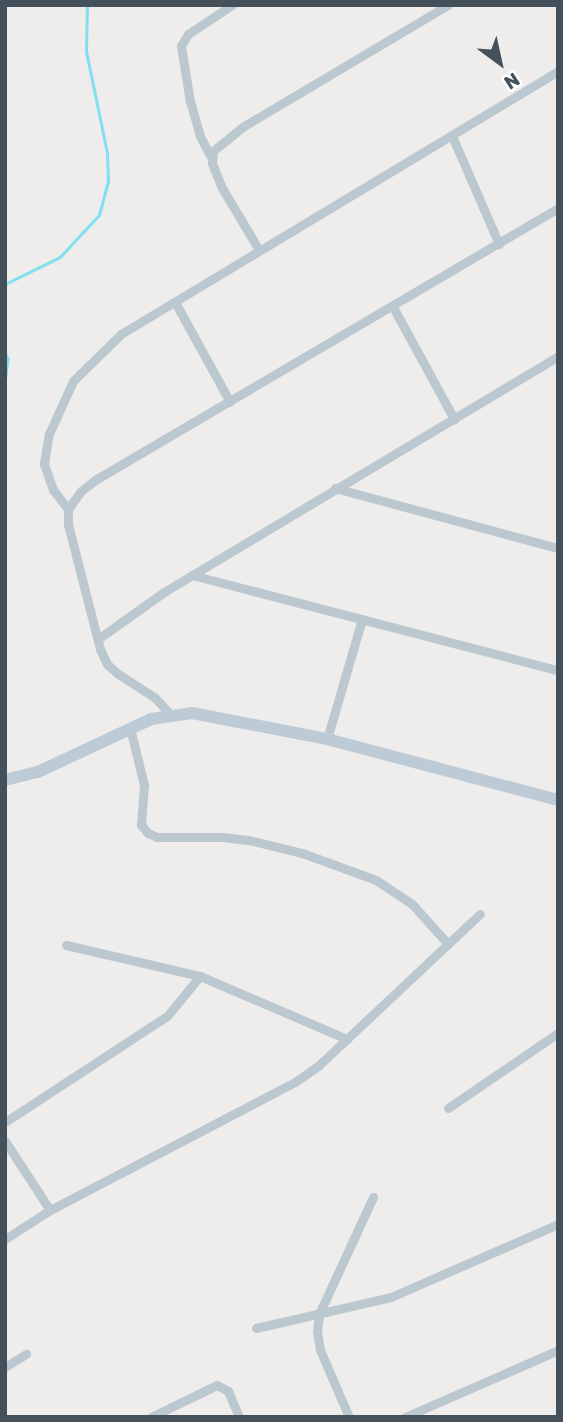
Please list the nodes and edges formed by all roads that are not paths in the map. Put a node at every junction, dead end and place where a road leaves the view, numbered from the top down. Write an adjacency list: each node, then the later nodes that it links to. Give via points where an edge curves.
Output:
1 (232, 5): 5 (street, via 188,34 181,46 190,103)
2 (448, 5): 5 (street, via 244,126 219,144)
3 (558, 71): 4 (street)
4 (452, 136): 7 (street); 8 (street)
5 (211, 157): 8 (street, via 222,188)
6 (558, 208): 7 (street)
7 (499, 244): 10 (street)
8 (259, 250): 9 (street)
9 (175, 302): 12 (street); 15 (street, via 121,334 73,381 49,434 44,464 53,490)
10 (393, 307): 12 (street); 13 (street)
11 (558, 356): 13 (street)
12 (230, 402): 15 (street, via 95,480)
13 (454, 419): 14 (street)
14 (335, 488): 16 (street); 17 (street)
15 (68, 509): 19 (street)
16 (558, 548)
17 (192, 575): 18 (street); 19 (street)
18 (362, 619): 20 (street); 23 (street)
19 (98, 639): 21 (street, via 107,664 164,705)
20 (558, 670)
21 (170, 715): 22 (street); 23 (street, via 215,717)
22 (130, 728): 24 (street, via 38,772); 27 (street, via 144,785 141,825 148,833 249,840 302,853 376,880 412,904)
23 (327, 739): 25 (street)
24 (5, 780)
25 (558, 800)
26 (480, 914): 27 (street)
27 (448, 944): 31 (street)
28 (66, 945): 29 (street)
29 (200, 976): 31 (street); 33 (street, via 167,1016)
30 (558, 1033): 32 (street)
31 (347, 1039): 36 (street, via 295,1082)
32 (449, 1108)
33 (5, 1122)
34 (5, 1141): 36 (street)
35 (373, 1197): 39 (street)
36 (50, 1210): 38 (street)
37 (558, 1224): 39 (street, via 391,1297)
38 (5, 1239)
39 (319, 1314): 40 (street); 46 (street, via 320,1350)
40 (256, 1328)
41 (558, 1350): 47 (street)
42 (26, 1354): 43 (street)
43 (5, 1367)
44 (150, 1417): 45 (street, via 217,1385 228,1391)
45 (239, 1417)
46 (349, 1417)
47 (405, 1417)

